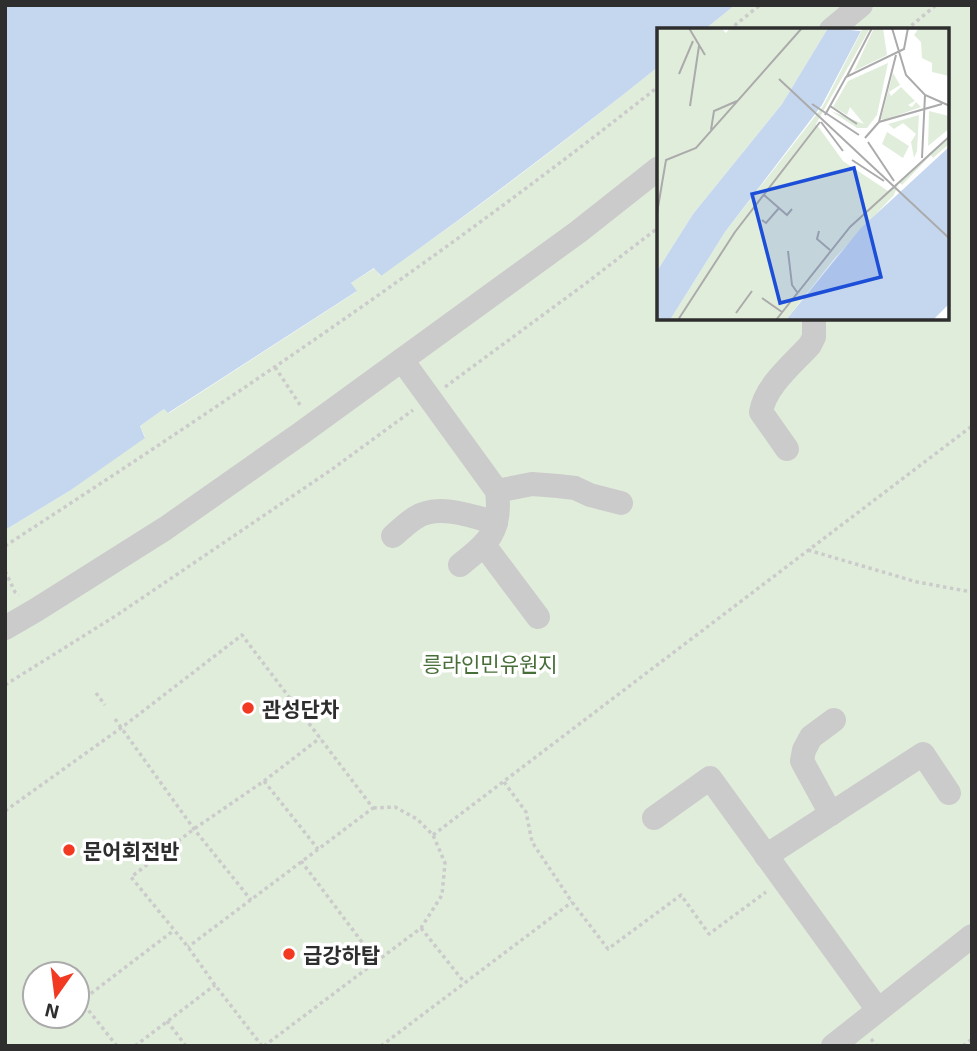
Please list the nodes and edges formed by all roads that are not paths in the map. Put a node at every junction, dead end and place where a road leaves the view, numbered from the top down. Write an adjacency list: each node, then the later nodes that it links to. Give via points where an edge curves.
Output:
1 (861, 5): 2 (street)
2 (833, 28)
3 (657, 170): 5 (street)
4 (821, 321): 6 (street, via 810,345 762,403 761,412)
5 (402, 360): 7 (street); 13 (street, via 166,528)
6 (787, 449)
7 (497, 491): 8 (street, via 532,484 558,486); 9 (street, via 499,506)
8 (621, 503)
9 (490, 534): 10 (street, via 468,515 442,512 415,518); 11 (street); 12 (street)
10 (393, 536)
11 (460, 565)
12 (538, 617)
13 (5, 628)
14 (834, 720): 16 (street, via 811,737 802,761)
15 (949, 793): 16 (street, via 923,754)
16 (831, 814): 18 (street)
17 (654, 818): 18 (street, via 710,778)
18 (766, 856): 20 (street)
19 (972, 936): 20 (street)
20 (878, 1010): 21 (street)
21 (833, 1046)

